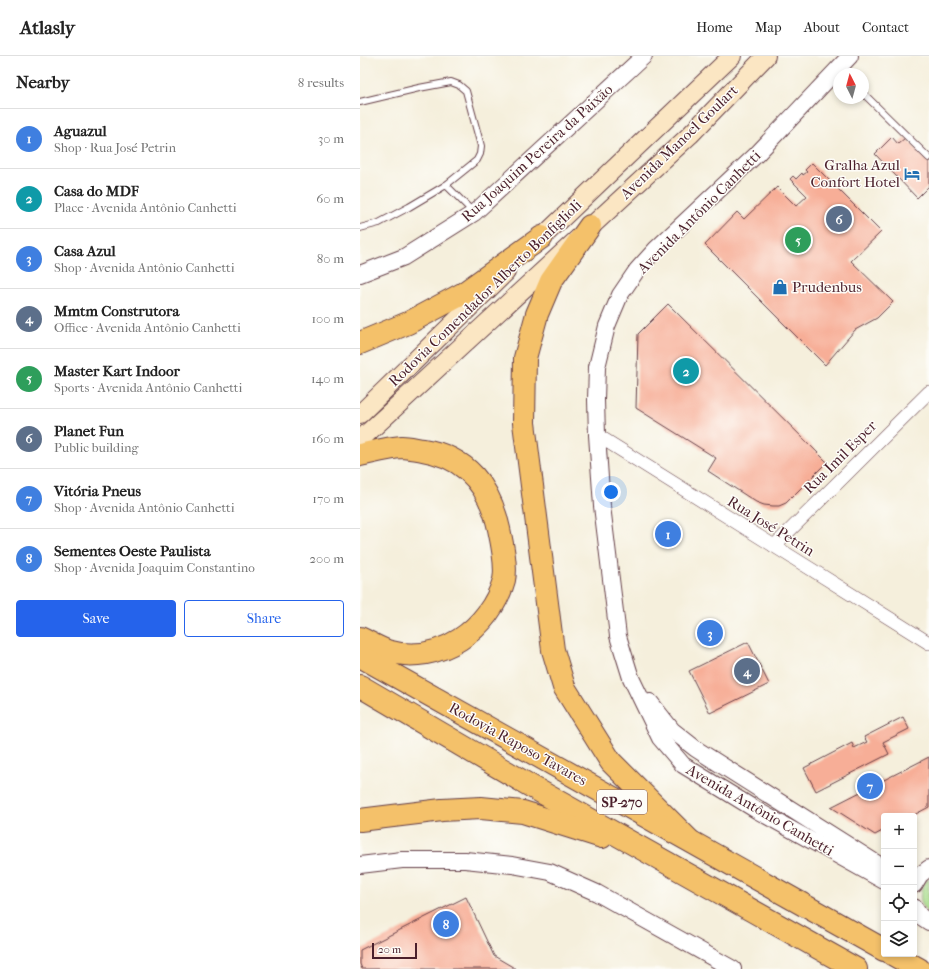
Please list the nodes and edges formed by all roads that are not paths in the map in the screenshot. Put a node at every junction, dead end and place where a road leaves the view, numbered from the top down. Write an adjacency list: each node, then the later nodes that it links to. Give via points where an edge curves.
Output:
1 (644, 56): 12 (street, Rua Joaquim Pereira da Paixão)
2 (732, 56): 10 (main road, Avenida Manoel Goulart)
3 (766, 56): 13 (main road, Avenida Manoel Goulart, via 690,135)
4 (850, 56): 5 (street, Avenida Antônio Canhetti)
5 (843, 68)
6 (833, 79): 20 (street, Avenida Antônio Canhetti, via 656,249 637,270 620,295 607,326 597,367)
7 (869, 99): 9 (lane)
8 (360, 102): 11 (lane, via 451,82 466,91 481,146 480,154 477,160)
9 (929, 158)
10 (610, 171): 15 (main road, Rodovia Comendador Alberto Bonfiglioli)
11 (446, 185): 12 (lane); 14 (lane, via 379,223)
12 (474, 213): 16 (street, Rua Joaquim Pereira da Paixão, via 404,257)
13 (590, 226): 21 (main road, Rodovia Comendador Alberto Bonfiglioli); 30 (highway, via 551,281 537,314 525,358 524,423 553,650 564,687 611,762)
14 (360, 228)
15 (542, 237): 17 (highway, via 464,293 408,323); 19 (main road, Rodovia Comendador Alberto Bonfiglioli)
16 (360, 274)
17 (360, 343)
18 (929, 392): 23 (street, Rua Imil Esper)
19 (360, 414)
20 (597, 435): 23 (street, Rua José Petrin); 27 (street, Avenida Antônio Canhetti, via 602,506 618,636)
21 (360, 440)
22 (360, 456): 24 (highway, via 402,447 434,452 468,469 481,484 491,502 504,549 504,578 498,595 479,625 462,640 443,648 408,654 387,651)
23 (774, 546): 25 (street, Rua José Petrin)
24 (360, 638)
25 (929, 643)
26 (360, 656): 30 (highway, Rodovia Raposo Tavares / SP-270)
27 (631, 678): 33 (street, Avenida Antônio Canhetti, via 672,730 696,749); 34 (street, Avenida Antônio Canhetti, via 660,738 683,765 758,811)
28 (360, 686): 31 (highway, Rodovia Raposo Tavares / SP-270)
29 (360, 820): 31 (highway, via 481,808 523,812)
30 (688, 839): 37 (highway, Rodovia Raposo Tavares / SP-270)
31 (645, 850): 38 (highway, Rodovia Raposo Tavares / SP-270)
32 (360, 865): 40 (street, via 402,860 465,860 512,864 550,872 597,893)
33 (881, 866)
34 (881, 879)
35 (917, 912): 36 (street)
36 (929, 922)
37 (881, 948)
38 (831, 955): 41 (highway); 42 (highway, Rodovia Raposo Tavares / SP-270)
39 (897, 957): 43 (highway)
40 (733, 969)
41 (850, 969)
42 (856, 969)
43 (919, 969)

